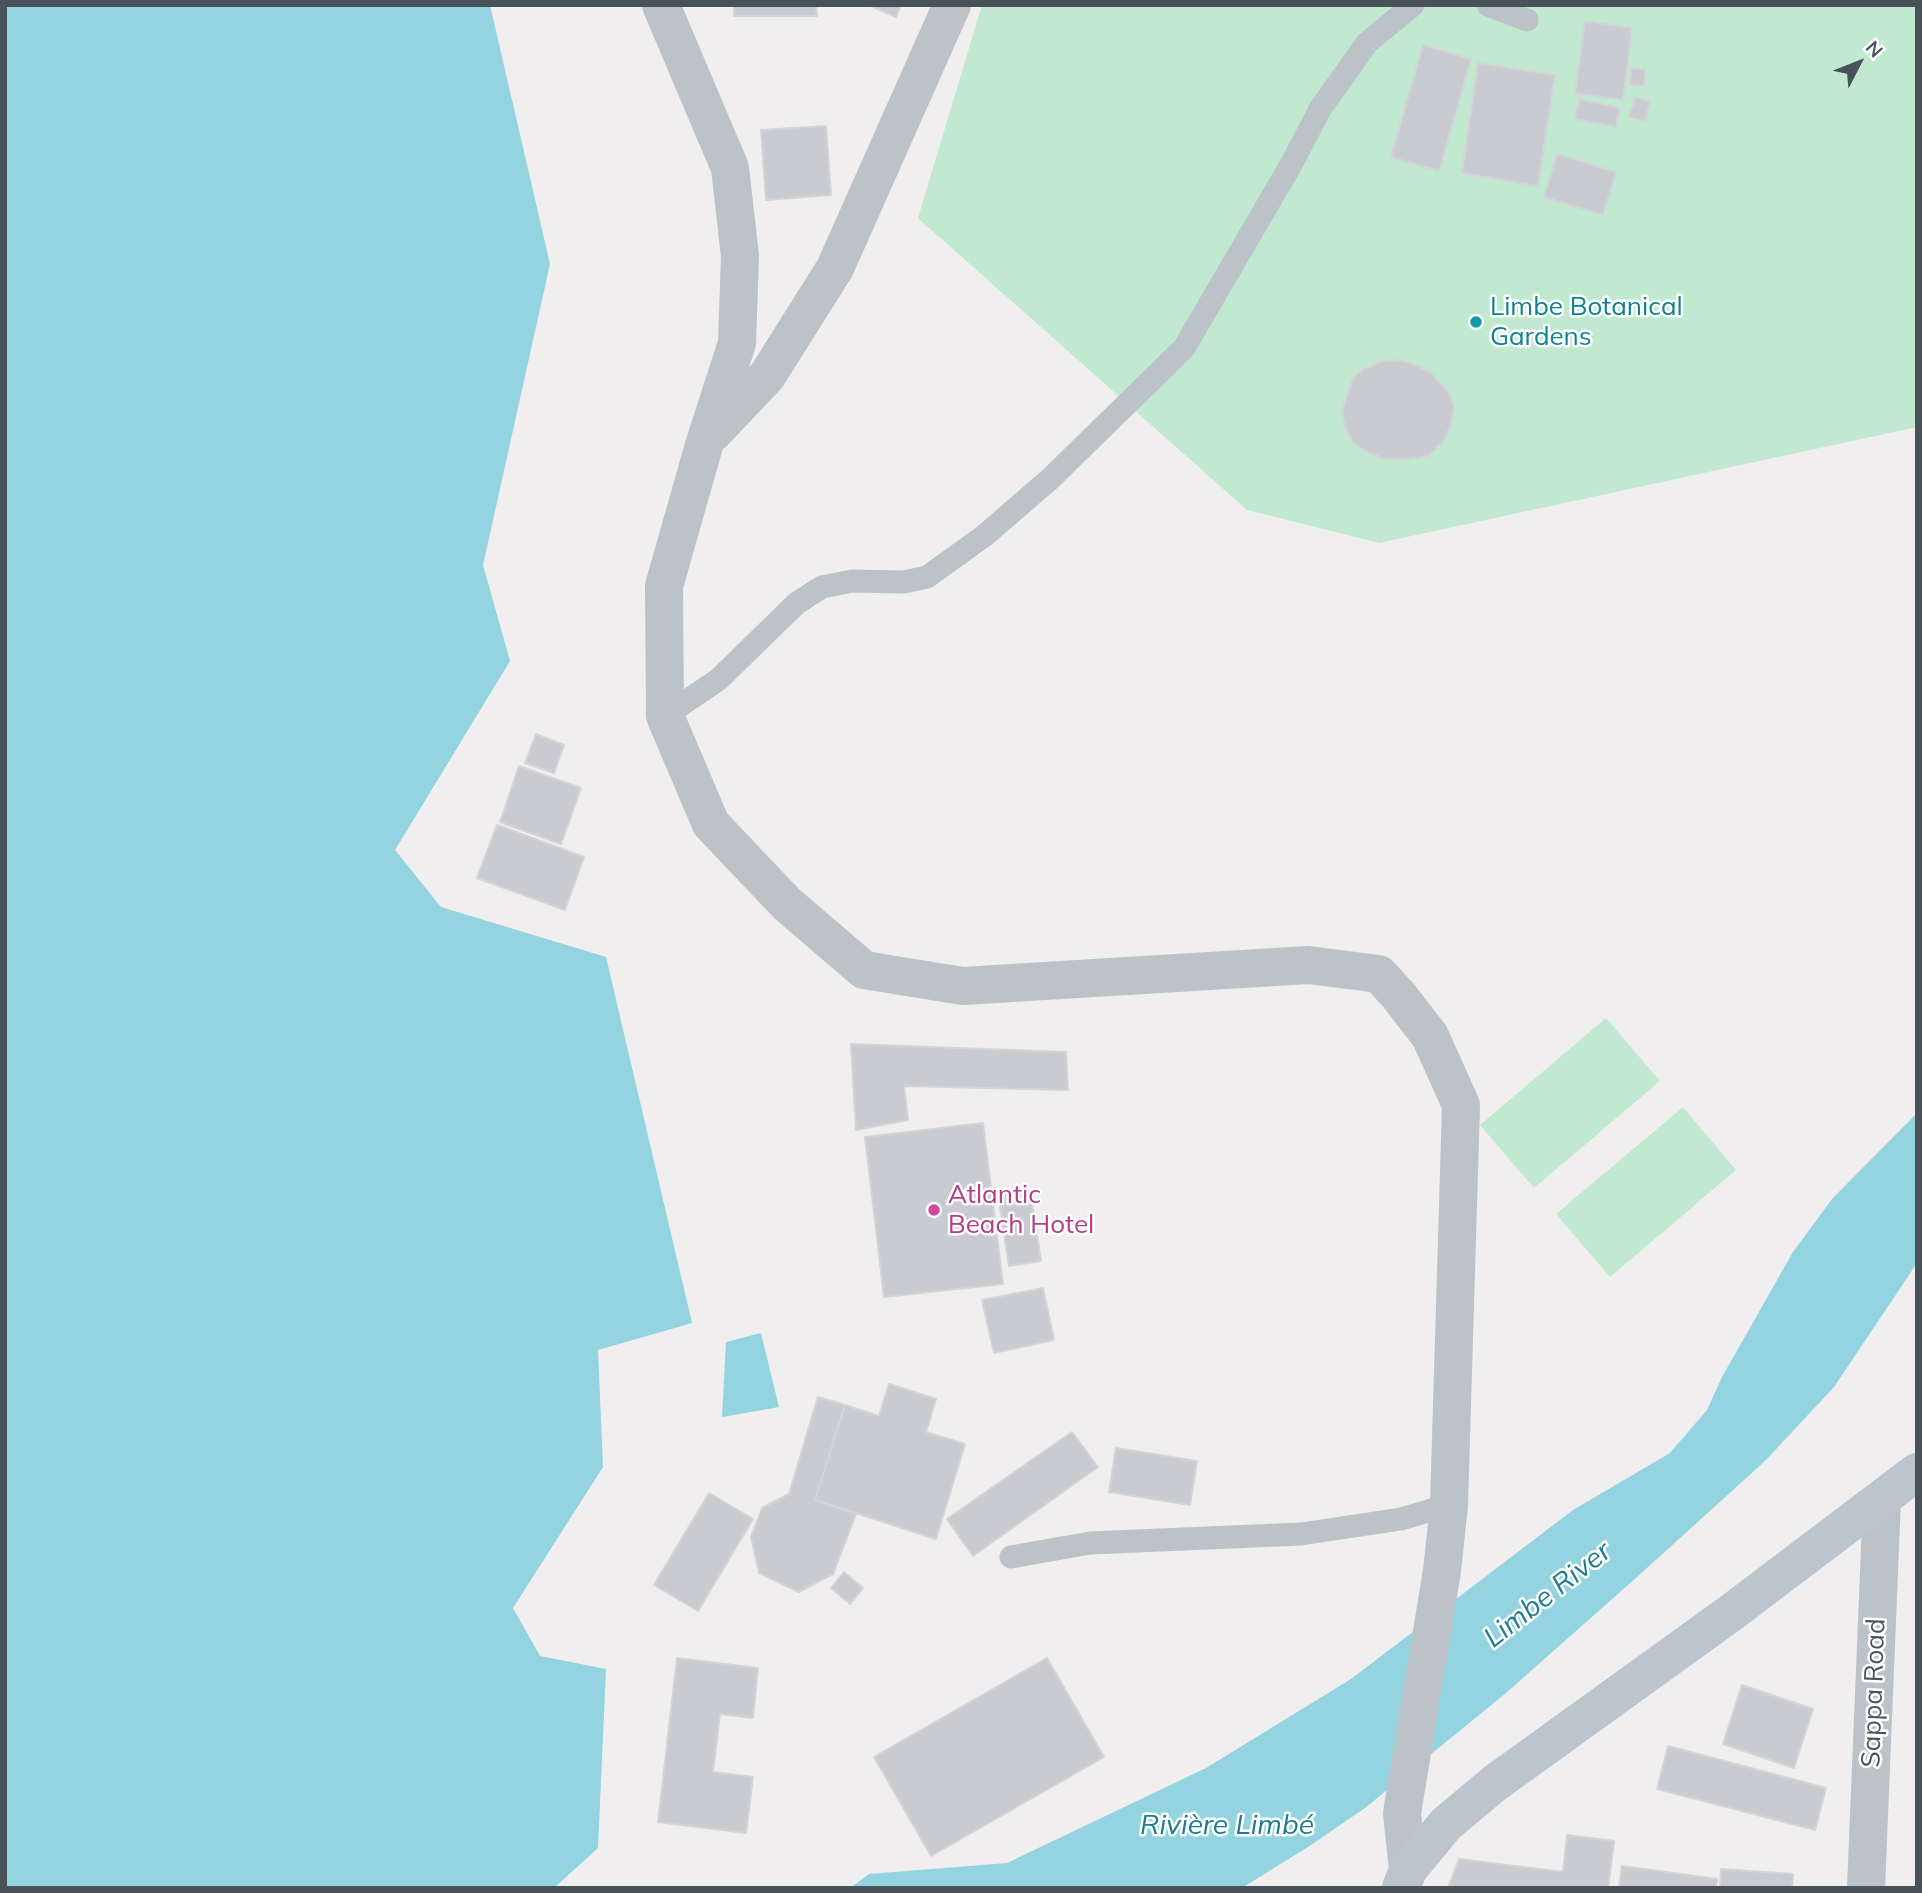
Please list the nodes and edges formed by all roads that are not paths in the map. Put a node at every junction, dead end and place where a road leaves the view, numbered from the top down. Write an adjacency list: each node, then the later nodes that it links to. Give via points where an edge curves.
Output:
1 (661, 5): 6 (street, via 730,167 740,256 737,343)
2 (952, 5): 6 (street, via 835,268 767,376)
3 (1413, 5): 7 (lane, via 1367,43 1320,110 1184,348 1050,480 927,577 822,587 797,603 719,679)
4 (1488, 5): 5 (lane)
5 (1527, 20)
6 (705, 442): 7 (street, via 664,586)
7 (665, 716): 10 (street, via 711,824 786,904 864,970 963,986 1308,965 1379,974 1430,1036 1461,1105)
8 (1917, 1472): 9 (main road)
9 (1882, 1499): 12 (main road, via 1495,1783 1446,1824); 13 (street, Sappa Road)
10 (1449, 1505): 11 (lane, via 1401,1519 1301,1534 1090,1543); 12 (street, via 1402,1813)
11 (1011, 1557)
12 (1404, 1879)
13 (1866, 1888)

